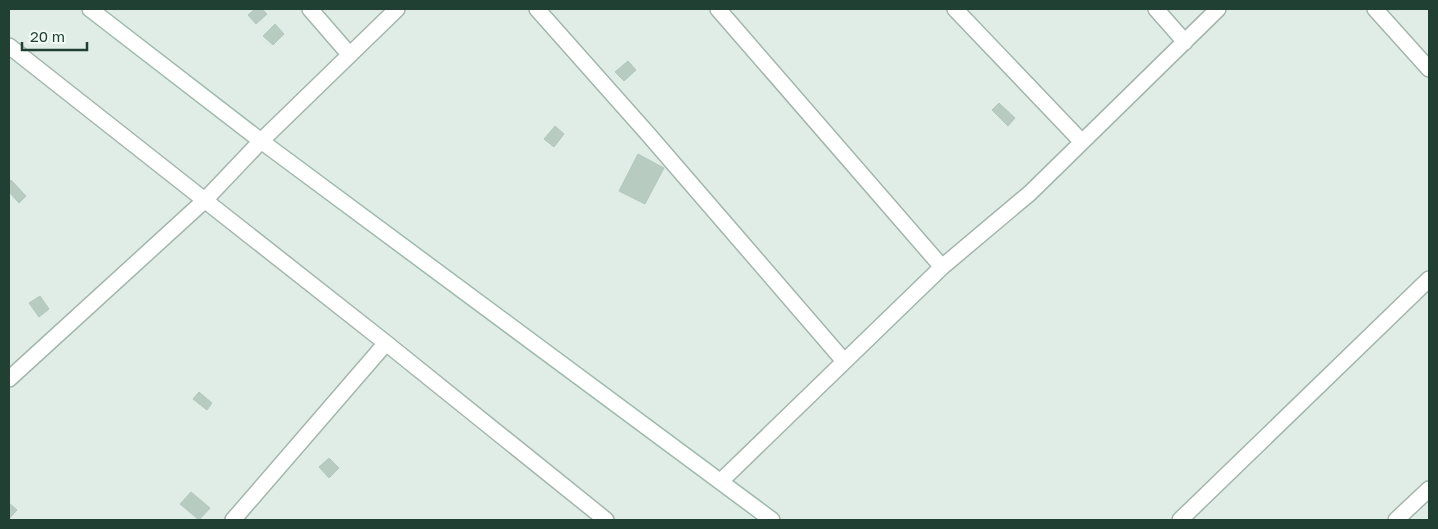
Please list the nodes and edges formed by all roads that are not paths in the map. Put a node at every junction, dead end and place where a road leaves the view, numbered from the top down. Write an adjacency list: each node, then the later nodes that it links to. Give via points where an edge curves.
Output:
1 (90, 9): 14 (street)
2 (310, 9): 12 (street)
3 (397, 9): 12 (street)
4 (537, 9): 20 (street)
5 (718, 9): 17 (street)
6 (955, 9): 15 (street)
7 (1156, 9): 10 (street)
8 (1218, 9): 10 (street)
9 (1375, 9): 13 (street)
10 (1184, 42): 15 (street)
11 (9, 46): 16 (street)
12 (349, 54): 14 (street)
13 (1429, 69)
14 (261, 141): 16 (street); 22 (street)
15 (1082, 142): 17 (street, via 1030,193)
16 (204, 201): 19 (street); 21 (street)
17 (942, 267): 20 (street)
18 (1429, 280): 27 (street)
19 (386, 343): 24 (street); 25 (street)
20 (844, 361): 22 (street)
21 (9, 379)
22 (721, 481): 26 (street)
23 (1429, 489): 28 (street)
24 (233, 520)
25 (606, 520)
26 (771, 520)
27 (1180, 520)
28 (1396, 520)

